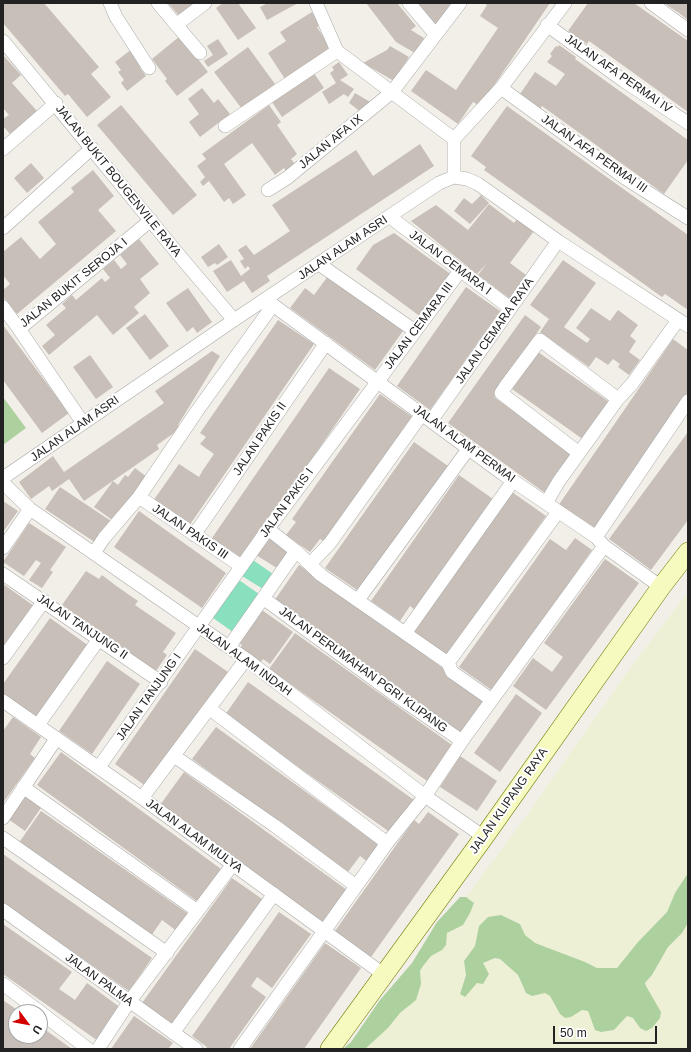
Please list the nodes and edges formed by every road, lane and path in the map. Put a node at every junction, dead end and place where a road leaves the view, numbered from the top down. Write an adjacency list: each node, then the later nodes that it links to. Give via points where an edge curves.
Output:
1 (110, 3): 16 (street, via 116,17)
2 (158, 3): 9 (street)
3 (205, 3): 9 (street)
4 (316, 3): 14 (street)
5 (409, 3): 12 (street)
6 (460, 3): 12 (street, JALAN AFA IX)
7 (565, 3): 10 (street)
8 (651, 3): 11 (street)
9 (176, 25): 15 (street)
10 (548, 25): 17 (street); 20 (street, JALAN AFA PERMAI IV, via 624,81)
11 (688, 30)
12 (435, 34): 18 (street, JALAN AFA IX)
13 (3, 41): 19 (street, JALAN BUKIT BOUGENVILE RAYA)
14 (337, 51): 18 (street); 21 (street)
15 (200, 53)
16 (149, 68)
17 (501, 88): 22 (street); 28 (street, JALAN AFA PERMAI III, via 625,178)
18 (392, 92): 22 (street); 26 (street, JALAN AFA IX, via 287,178)
19 (56, 103): 23 (street, JALAN BUKIT BOUGENVILE RAYA); 24 (street)
20 (688, 123)
21 (225, 126)
22 (454, 138): 25 (street)
23 (92, 148): 29 (street, JALAN BUKIT BOUGENVILE RAYA); 30 (street)
24 (3, 149)
25 (454, 177): 27 (street, JALAN ALAM ASRI, via 439,183); 31 (street, via 478,184)
26 (268, 190)
27 (390, 217): 32 (street, JALAN ALAM ASRI); 33 (street, JALAN CEMARA I)
28 (688, 218)
29 (151, 220): 37 (street, JALAN BUKIT BOUGENVILE RAYA); 39 (street, JALAN BUKIT SEROJA I)
30 (3, 228)
31 (558, 241): 36 (street, JALAN CEMARA RAYA); 38 (street)
32 (319, 264): 34 (street, JALAN ALAM ASRI); 40 (street)
33 (460, 271): 36 (street, JALAN CEMARA I); 40 (street, JALAN CEMARA III)
34 (270, 302): 37 (street, JALAN ALAM ASRI); 41 (street, JALAN ALAM PERMAI); 52 (street)
35 (3, 307): 39 (street, JALAN BUKIT SEROJA I)
36 (510, 308): 45 (street, JALAN CEMARA RAYA)
37 (234, 320): 46 (street, JALAN ALAM ASRI)
38 (683, 323): 43 (street)
39 (19, 329): 46 (street)
40 (415, 331): 42 (street, JALAN CEMARA III)
41 (326, 342): 42 (street, JALAN ALAM PERMAI); 57 (street, JALAN PAKIS II)
42 (378, 381): 45 (street, JALAN ALAM PERMAI); 56 (street, JALAN PAKIS I)
43 (618, 399): 48 (street); 48 (street, via 540,340 505,387 501,393)
44 (688, 401): 58 (street)
45 (427, 417): 47 (street, JALAN ALAM PERMAI); 63 (street)
46 (83, 423): 49 (street, JALAN ALAM ASRI)
47 (469, 448): 50 (street, JALAN ALAM PERMAI); 68 (street)
48 (579, 453): 53 (street)
49 (3, 478)
50 (514, 481): 53 (street, JALAN ALAM PERMAI); 71 (street)
51 (3, 483): 54 (street, JALAN ALAM INDAH)
52 (139, 497): 57 (street, JALAN PAKIS III); 62 (street)
53 (546, 503): 55 (street, JALAN ALAM PERMAI)
54 (30, 509): 59 (street); 62 (street, JALAN ALAM INDAH)
55 (558, 512): 58 (street, JALAN ALAM PERMAI); 76 (street)
56 (268, 529): 60 (street); 64 (street, JALAN PAKIS I)
57 (194, 535): 64 (street, JALAN PAKIS III)
58 (600, 541): 66 (street, JALAN ALAM PERMAI); 78 (street)
59 (3, 548)
60 (296, 551): 63 (street); 67 (street)
61 (688, 552): 66 (main road, JALAN KLIPANG RAYA)
62 (94, 553): 70 (street, JALAN ALAM INDAH)
63 (310, 564): 68 (street, via 321,575)
64 (241, 566): 70 (street, JALAN PAKIS I)
65 (3, 574): 69 (street, JALAN TANJUNG II)
66 (661, 587): 90 (main road, JALAN KLIPANG RAYA)
67 (263, 598): 73 (street); 83 (street, JALAN PERUMAHAN PGRI KLIPANG)
68 (358, 600): 71 (street)
69 (44, 601): 72 (street, JALAN TANJUNG II); 74 (street)
70 (198, 626): 73 (street, JALAN ALAM INDAH); 77 (street, JALAN TANJUNG I)
71 (406, 632): 76 (street)
72 (99, 639): 77 (street, JALAN TANJUNG II); 81 (street)
73 (228, 647): 75 (street, JALAN ALAM INDAH)
74 (3, 658)
75 (246, 659): 80 (street); 87 (street, JALAN ALAM INDAH)
76 (448, 663): 78 (street, via 452,672)
77 (161, 682): 85 (street, JALAN TANJUNG I)
78 (492, 700): 83 (street)
79 (5, 707): 81 (street, JALAN ALAM MULYA)
80 (210, 709): 84 (street); 92 (street)
81 (38, 725): 82 (street, JALAN ALAM MULYA)
82 (56, 739): 85 (street, JALAN ALAM MULYA); 86 (street)
83 (462, 741): 87 (street)
84 (174, 756): 88 (street); 94 (street)
85 (99, 767): 88 (street, JALAN ALAM MULYA)
86 (23, 787): 89 (street); 97 (street)
87 (425, 796): 90 (street, JALAN ALAM INDAH); 92 (street)
88 (142, 798): 93 (street, JALAN ALAM MULYA)
89 (3, 818)
90 (484, 837): 100 (main road, JALAN KLIPANG RAYA)
91 (3, 838): 99 (street)
92 (387, 843): 94 (street)
93 (232, 864): 95 (street, JALAN ALAM MULYA); 97 (street)
94 (356, 886): 98 (street)
95 (274, 894): 98 (street, JALAN ALAM MULYA); 105 (street)
96 (3, 910): 102 (street, JALAN PALMA)
97 (196, 910): 99 (street)
98 (324, 931): 100 (street, JALAN ALAM MULYA); 109 (street)
99 (167, 954): 102 (street)
100 (383, 974): 110 (main road, JALAN KLIPANG RAYA)
101 (3, 984): 103 (street)
102 (129, 1002): 105 (street, JALAN PALMA); 107 (street)
103 (29, 1004)
104 (48, 1018): 106 (street)
105 (173, 1033): 108 (street, JALAN PALMA)
106 (88, 1049)
107 (98, 1049)
108 (196, 1049)
109 (240, 1049)
110 (330, 1049)

